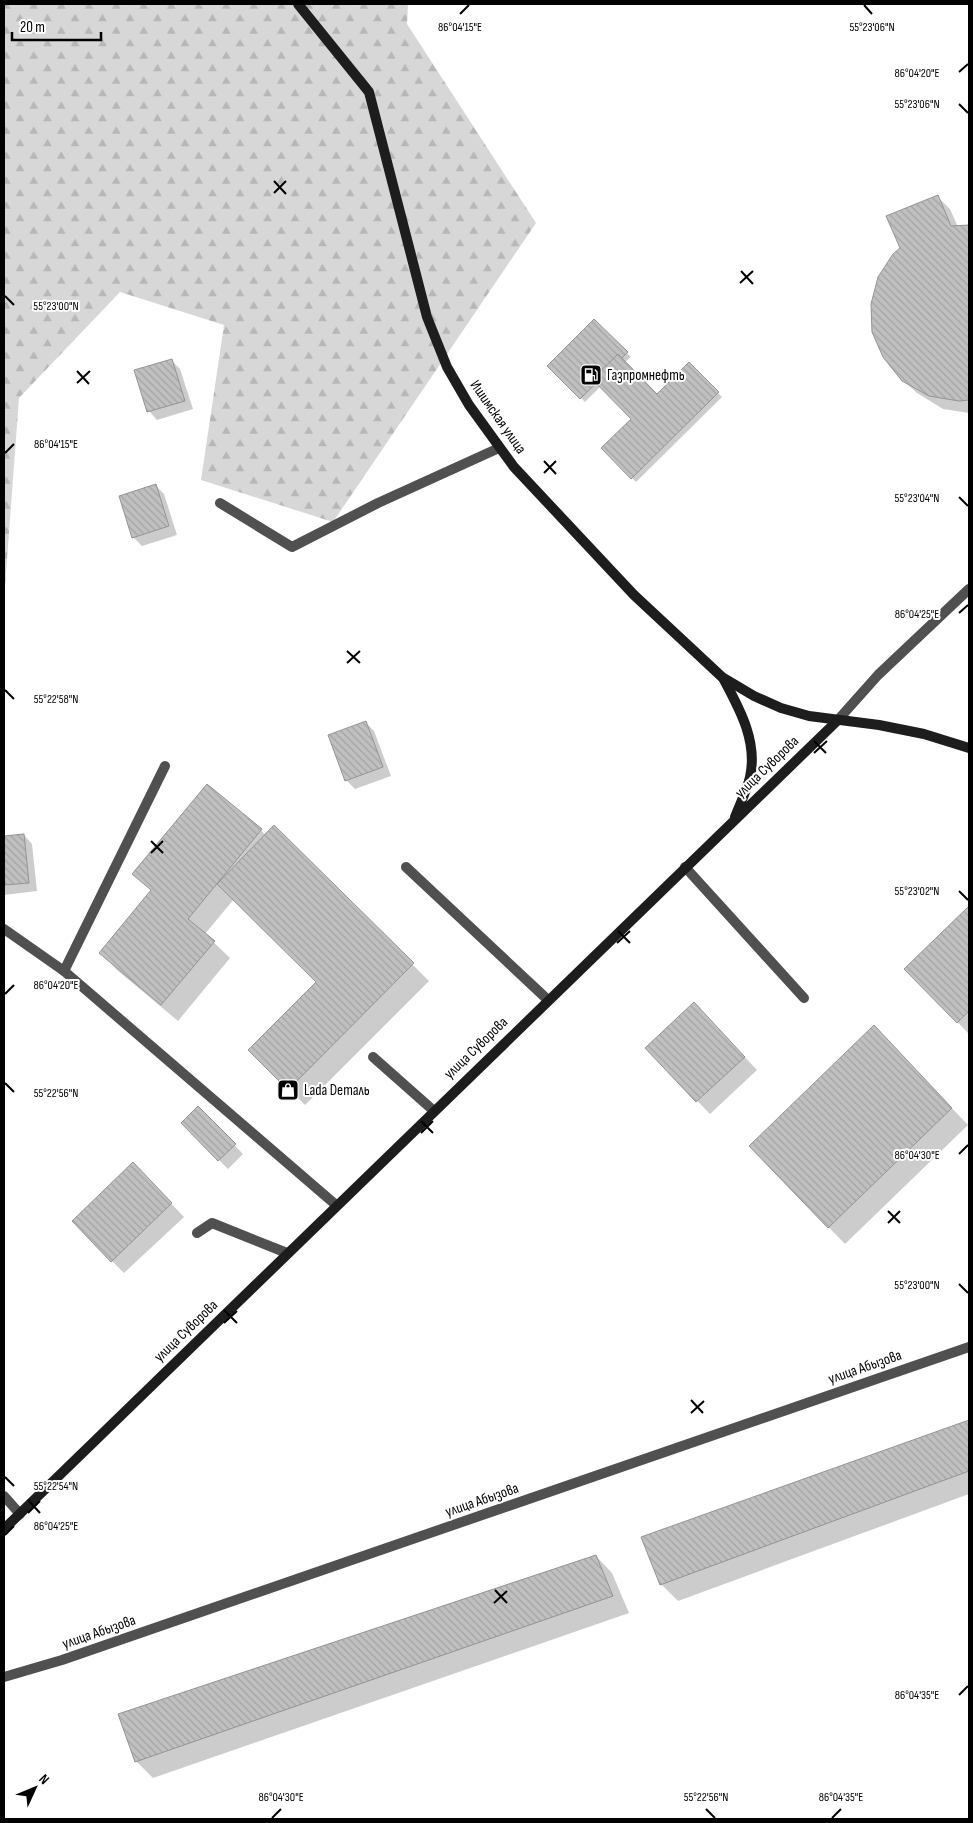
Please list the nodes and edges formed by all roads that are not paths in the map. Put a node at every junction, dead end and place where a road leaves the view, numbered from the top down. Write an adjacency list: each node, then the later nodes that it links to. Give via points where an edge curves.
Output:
1 (298, 4): 2 (main road, Ишимская улица, via 369,92 427,317 447,367 468,405)
2 (499, 448): 3 (street, via 378,503 292,547); 5 (main road, Ишимская улица, via 634,595)
3 (220, 503)
4 (969, 589): 6 (street, улица Суворова, via 878,675)
5 (722, 677): 6 (main road, Ишимская улица, via 781,708); 9 (main road, via 740,710 751,744 750,776)
6 (837, 720): 7 (main road, Ишимская улица, via 924,734); 9 (main road, улица Суворова)
7 (969, 748)
8 (165, 766): 13 (street)
9 (733, 821): 11 (main road, улица Суворова)
10 (406, 867): 15 (street)
11 (685, 867): 14 (street); 15 (main road, улица Суворова)
12 (4, 929): 13 (street)
13 (64, 971): 18 (street)
14 (804, 998)
15 (548, 1000): 17 (main road, улица Суворова)
16 (373, 1057): 17 (street)
17 (434, 1111): 18 (main road, улица Суворова)
18 (336, 1205): 20 (main road, улица Суворова)
19 (197, 1233): 20 (street, via 212,1223)
20 (287, 1253): 23 (main road, улица Суворова)
21 (969, 1347): 25 (street, улица Абызова, via 62,1660)
22 (4, 1496): 23 (street)
23 (20, 1514): 24 (main road, улица Суворова)
24 (4, 1529)
25 (4, 1677)

